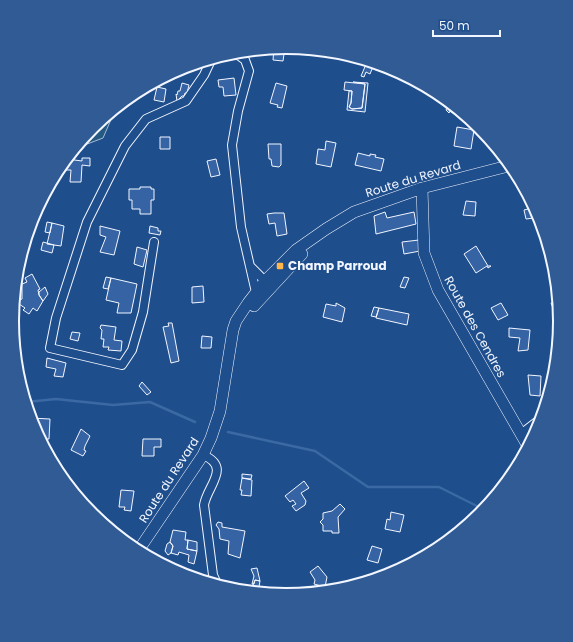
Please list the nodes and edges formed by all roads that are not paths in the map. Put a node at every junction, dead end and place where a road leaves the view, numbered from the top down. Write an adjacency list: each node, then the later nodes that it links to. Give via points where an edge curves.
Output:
1 (242, 58): 6 (street, via 249,71 232,145 241,227)
2 (208, 66): 5 (street, via 186,101 146,119 125,146 88,222 56,318 50,348 122,365 132,350 143,312)
3 (505, 167): 4 (main road, Route du Revard)
4 (422, 188): 7 (main road, Route du Revard, via 354,212 326,229 296,250); 9 (main road, Route des Cendres, via 424,253 438,290)
5 (154, 242)
6 (250, 266): 7 (street); 7 (street, via 251,277)
7 (263, 288): 11 (main road, Route du Revard, via 230,350 220,411)
8 (533, 425): 9 (street)
9 (521, 434): 10 (main road, Route des Cendres)
10 (525, 442)
11 (203, 455): 12 (main road, Route du Revard); 13 (street, via 217,468 218,474 205,496 204,505)
12 (142, 545)
13 (214, 578)

